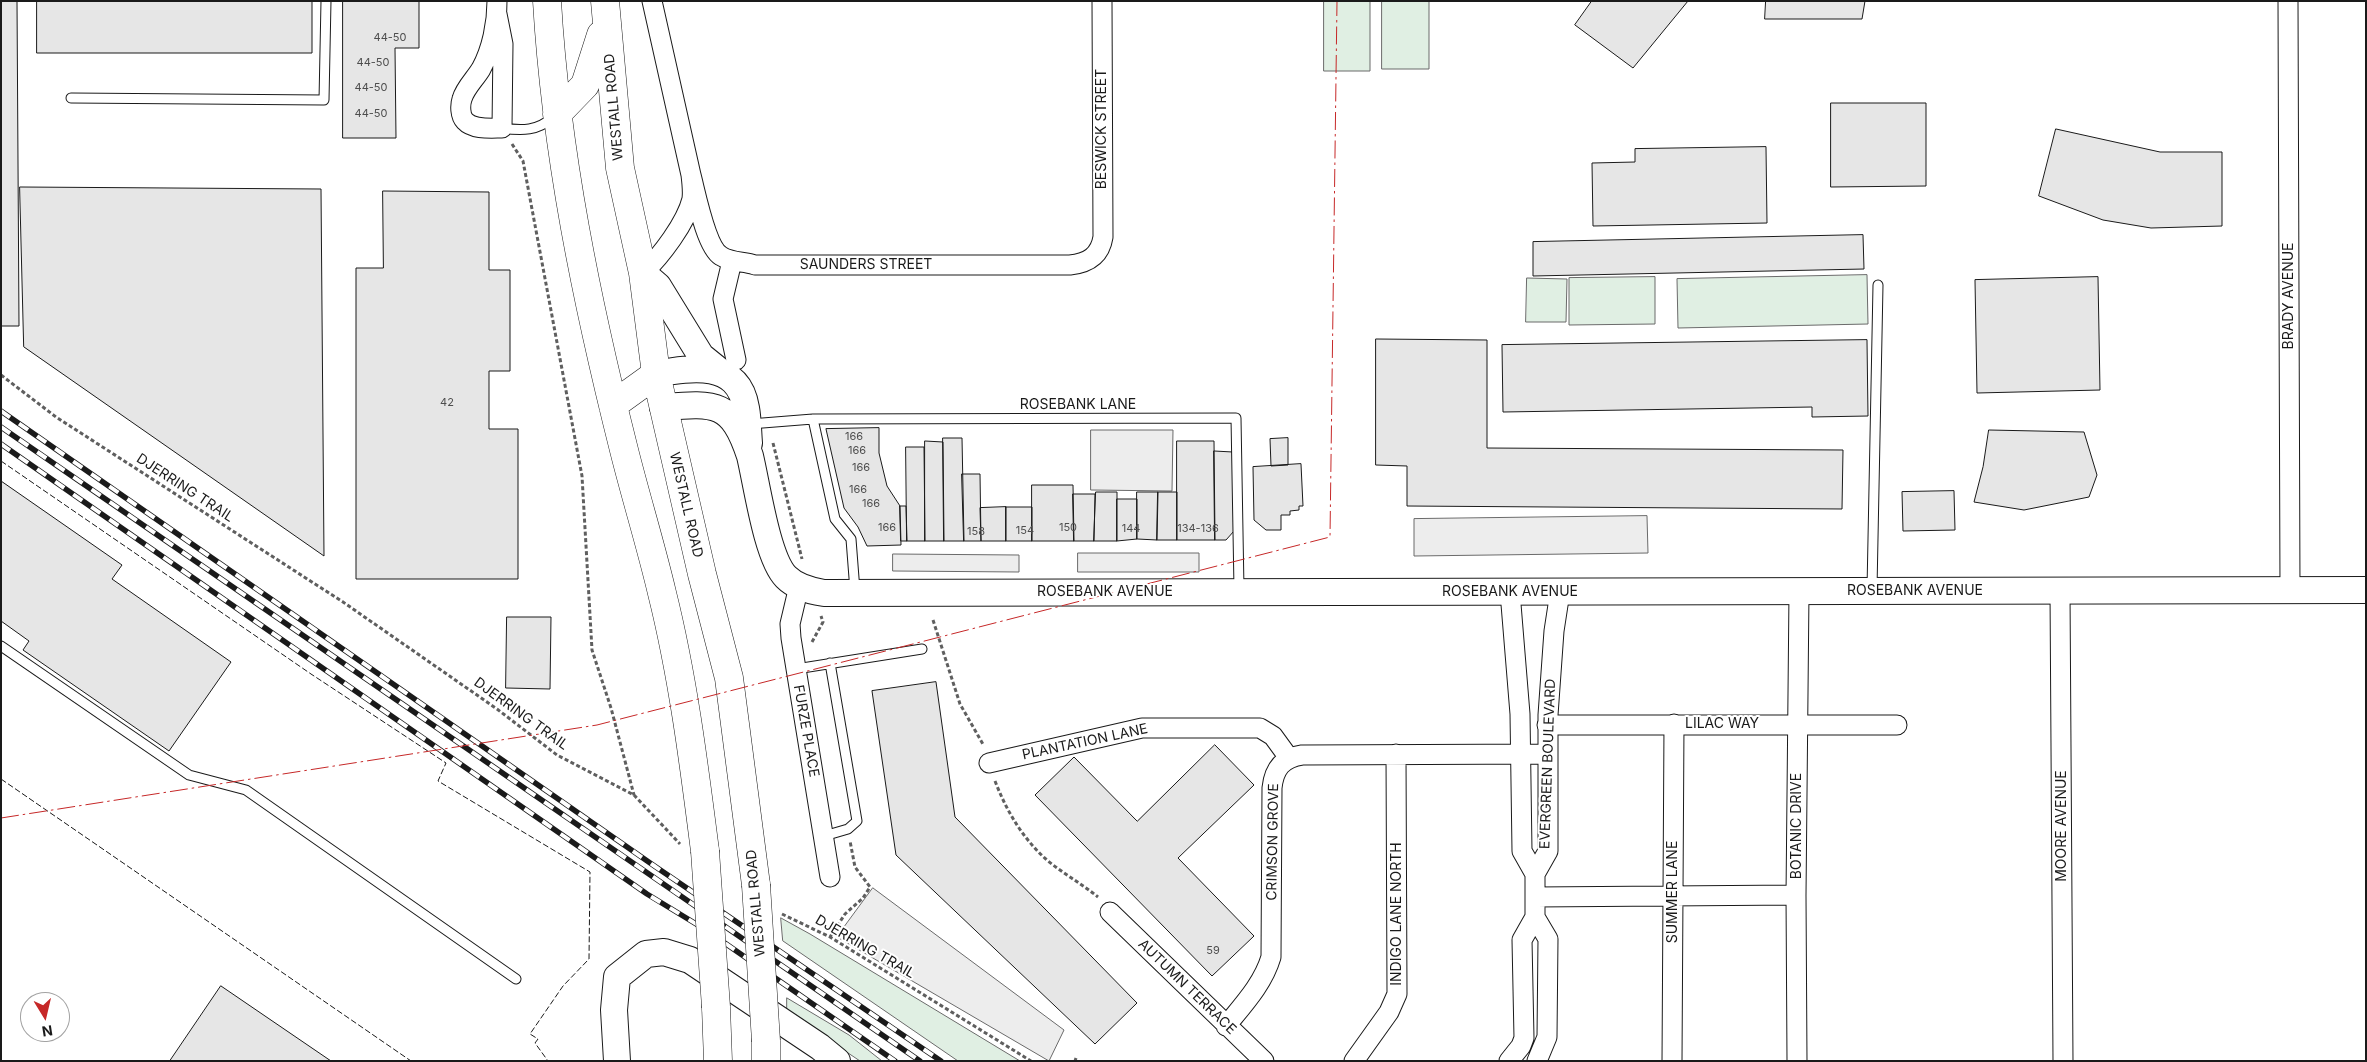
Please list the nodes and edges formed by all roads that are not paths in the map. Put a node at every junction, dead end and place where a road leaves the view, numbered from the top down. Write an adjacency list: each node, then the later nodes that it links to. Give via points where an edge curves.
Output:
1 (326, 1): 8 (lane, via 324,100)
2 (547, 1): 9 (main road)
3 (652, 1): 11 (street)
4 (1102, 1): 12 (street, BESWICK STREET, via 1103,237)
5 (2288, 1): 24 (street, BRADY AVENUE)
6 (497, 8): 10 (street, via 503,44); 10 (street, via 488,51 462,99 461,112 471,126)
7 (606, 9): 9 (main road, via 586,85); 14 (main road, WESTALL ROAD, via 620,168)
8 (71, 98)
9 (557, 114): 10 (lane, via 531,129); 18 (main road, via 580,259)
10 (502, 128)
11 (691, 176): 13 (street, via 710,242 718,254); 14 (street, via 692,197 686,214 663,250)
12 (1097, 254): 13 (street, SAUNDERS STREET, via 1084,263 1070,265 755,265)
13 (738, 261): 16 (street, via 723,299)
14 (643, 273): 16 (street, ROSEBANK AVENUE, via 658,286 701,356); 17 (main road, WESTALL ROAD)
15 (1878, 284): 26 (lane)
16 (729, 367): 17 (street); 21 (street, ROSEBANK AVENUE, via 746,408)
17 (656, 374): 18 (main road); 19 (main road, WESTALL ROAD)
18 (613, 405): 19 (main road); 58 (main road, bridge, via 663,595 683,702 693,848 716,1007)
19 (663, 406): 22 (street, ROSEBANK AVENUE, via 703,404 718,409 740,431); 56 (main road, WESTALL ROAD, bridge, via 729,678 756,885)
20 (813, 419): 21 (lane, ROSEBANK LANE); 28 (lane, ROSEBANK LANE, via 1236,418); 32 (lane, via 835,519 851,539)
21 (747, 424): 22 (street, ROSEBANK AVENUE)
22 (750, 456): 23 (street, ROSEBANK AVENUE, via 775,559 787,578)
23 (799, 586): 32 (street, ROSEBANK AVENUE, via 817,592); 36 (street, FURZE PLACE, via 790,624)
24 (2290, 590): 25 (street, ROSEBANK AVENUE); 27 (street, ROSEBANK AVENUE)
25 (2366, 590)
26 (1872, 591): 27 (street, ROSEBANK AVENUE); 31 (street, ROSEBANK AVENUE)
27 (2060, 591): 66 (street, MOORE AVENUE)
28 (1239, 592): 29 (street, ROSEBANK AVENUE); 32 (street, ROSEBANK AVENUE)
29 (1510, 592): 30 (street, ROSEBANK AVENUE); 42 (street, EVERGREEN BOULEVARD)
30 (1560, 592): 31 (street, ROSEBANK AVENUE); 39 (street, EVERGREEN BOULEVARD)
31 (1799, 592): 38 (street, BOTANIC DRIVE)
32 (855, 593)
33 (1, 646): 54 (lane, via 189,775 246,790)
34 (922, 649): 35 (lane)
35 (830, 663): 36 (lane); 46 (lane, via 857,822 848,829)
36 (795, 669): 46 (street, FURZE PLACE)
37 (1674, 724): 38 (street, LILAC WAY); 39 (street, LILAC WAY); 50 (street, SUMMER LANE)
38 (1798, 724): 40 (street, LILAC WAY); 49 (street, BOTANIC DRIVE)
39 (1547, 725): 43 (street, EVERGREEN BOULEVARD)
40 (1897, 725)
41 (1396, 754): 42 (street); 44 (street, via 1302,755); 61 (street, INDIGO LANE NORTH, via 1397,994 1389,1012)
42 (1522, 754): 43 (street); 47 (street, EVERGREEN BOULEVARD, via 1522,851)
43 (1546, 754): 47 (street, EVERGREEN BOULEVARD, via 1548,851)
44 (1289, 758): 45 (street, PLANTATION LANE, via 1273,736 1260,728 1154,727); 55 (street, CRIMSON GROVE, via 1277,770 1272,788 1270,958 1263,977)
45 (989, 763)
46 (824, 836): 48 (street, FURZE PLACE)
47 (1535, 874): 51 (street, EVERGREEN BOULEVARD)
48 (830, 878)
49 (1796, 894): 50 (street); 65 (street, BOTANIC DRIVE)
50 (1672, 895): 51 (street); 64 (street, SUMMER LANE)
51 (1535, 896): 53 (street, EVERGREEN BOULEVARD)
52 (1110, 912): 55 (street, AUTUMN TERRACE)
53 (1535, 917): 62 (street, EVERGREEN BOULEVARD, via 1522,940 1524,1038); 63 (street, via 1548,939 1547,1037)
54 (516, 979)
55 (1226, 1026): 60 (street, AUTUMN TERRACE)
56 (766, 1051)
57 (617, 1061): 59 (street, via 614,1010 617,977 646,954 664,952 690,960)
58 (718, 1061)
59 (837, 1061)
60 (1264, 1061)
61 (1354, 1061)
62 (1509, 1061)
63 (1537, 1061)
64 (1672, 1061)
65 (1797, 1061)
66 (2063, 1061)

